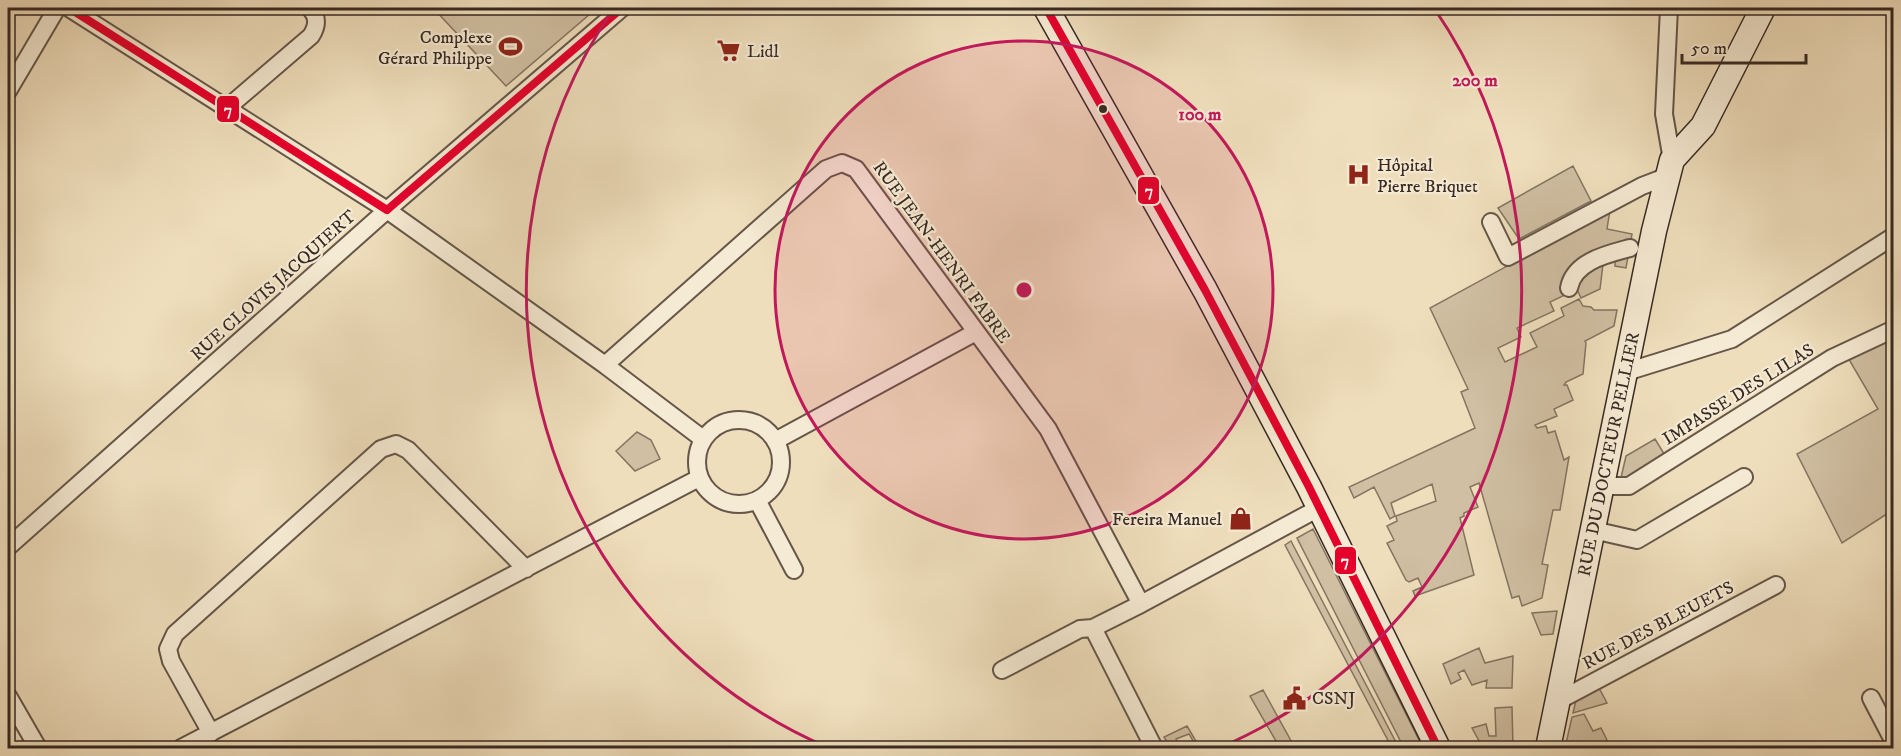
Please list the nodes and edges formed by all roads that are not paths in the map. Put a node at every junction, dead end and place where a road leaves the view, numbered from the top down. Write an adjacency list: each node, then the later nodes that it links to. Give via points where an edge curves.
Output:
1 (57, 8): 8 (street)
2 (69, 8): 9 (street)
3 (310, 8): 9 (street, via 317,20 311,36)
4 (622, 8): 11 (street, RUE CLOVIS JACQUIERT)
5 (1046, 8): 26 (main road, via 1205,290)
6 (1668, 8): 10 (street, via 1664,114)
7 (1763, 8): 10 (main road, via 1703,126)
8 (8, 91)
9 (226, 108): 11 (street)
10 (1670, 168): 12 (street, via 1508,257); 19 (main road, RUE DU DOCTEUR PELLIER)
11 (387, 210): 18 (street); 28 (street, RUE CLOVIS JACQUIERT)
12 (1491, 222)
13 (1893, 236): 19 (street, via 1732,339)
14 (1629, 248): 15 (street, via 1586,264)
15 (1569, 288)
16 (1893, 329): 24 (street, IMPASSE DES LILAS, via 1832,358 1629,486)
17 (976, 332): 18 (street, RUE JEAN-HENRI FABRE, via 856,169 842,163 826,169); 21 (street); 32 (street, RUE JEAN-HENRI FABRE, via 1048,429)
18 (605, 365): 20 (street)
19 (1626, 372): 24 (main road, RUE DU DOCTEUR PELLIER)
20 (703, 439): 21 (street, via 713,428 740,420 766,430); 23 (street, via 697,451)
21 (775, 441): 25 (street, via 780,452 779,474 774,485)
22 (1744, 477): 27 (street, via 1637,540)
23 (699, 478): 25 (street, via 717,499 744,504); 29 (street)
24 (1602, 486): 27 (main road, RUE DU DOCTEUR PELLIER)
25 (757, 500): 30 (street)
26 (1319, 508): 32 (street); 43 (main road)
27 (1593, 530): 37 (main road, RUE DU DOCTEUR PELLIER)
28 (8, 547)
29 (526, 569): 38 (street); 38 (street, via 408,450 396,444 381,449 175,634 168,649 171,661)
30 (794, 570)
31 (1776, 585): 37 (street, RUE DES BLEUETS)
32 (1141, 604): 33 (street)
33 (1093, 628): 34 (street, via 1080,629); 42 (street)
34 (1002, 670)
35 (8, 696): 40 (street)
36 (1871, 698): 39 (street)
37 (1558, 701): 44 (main road, RUE DU DOCTEUR PELLIER)
38 (211, 733): 41 (street)
39 (1893, 742)
40 (38, 748)
41 (181, 748)
42 (1154, 748)
43 (1438, 748)
44 (1548, 748)

